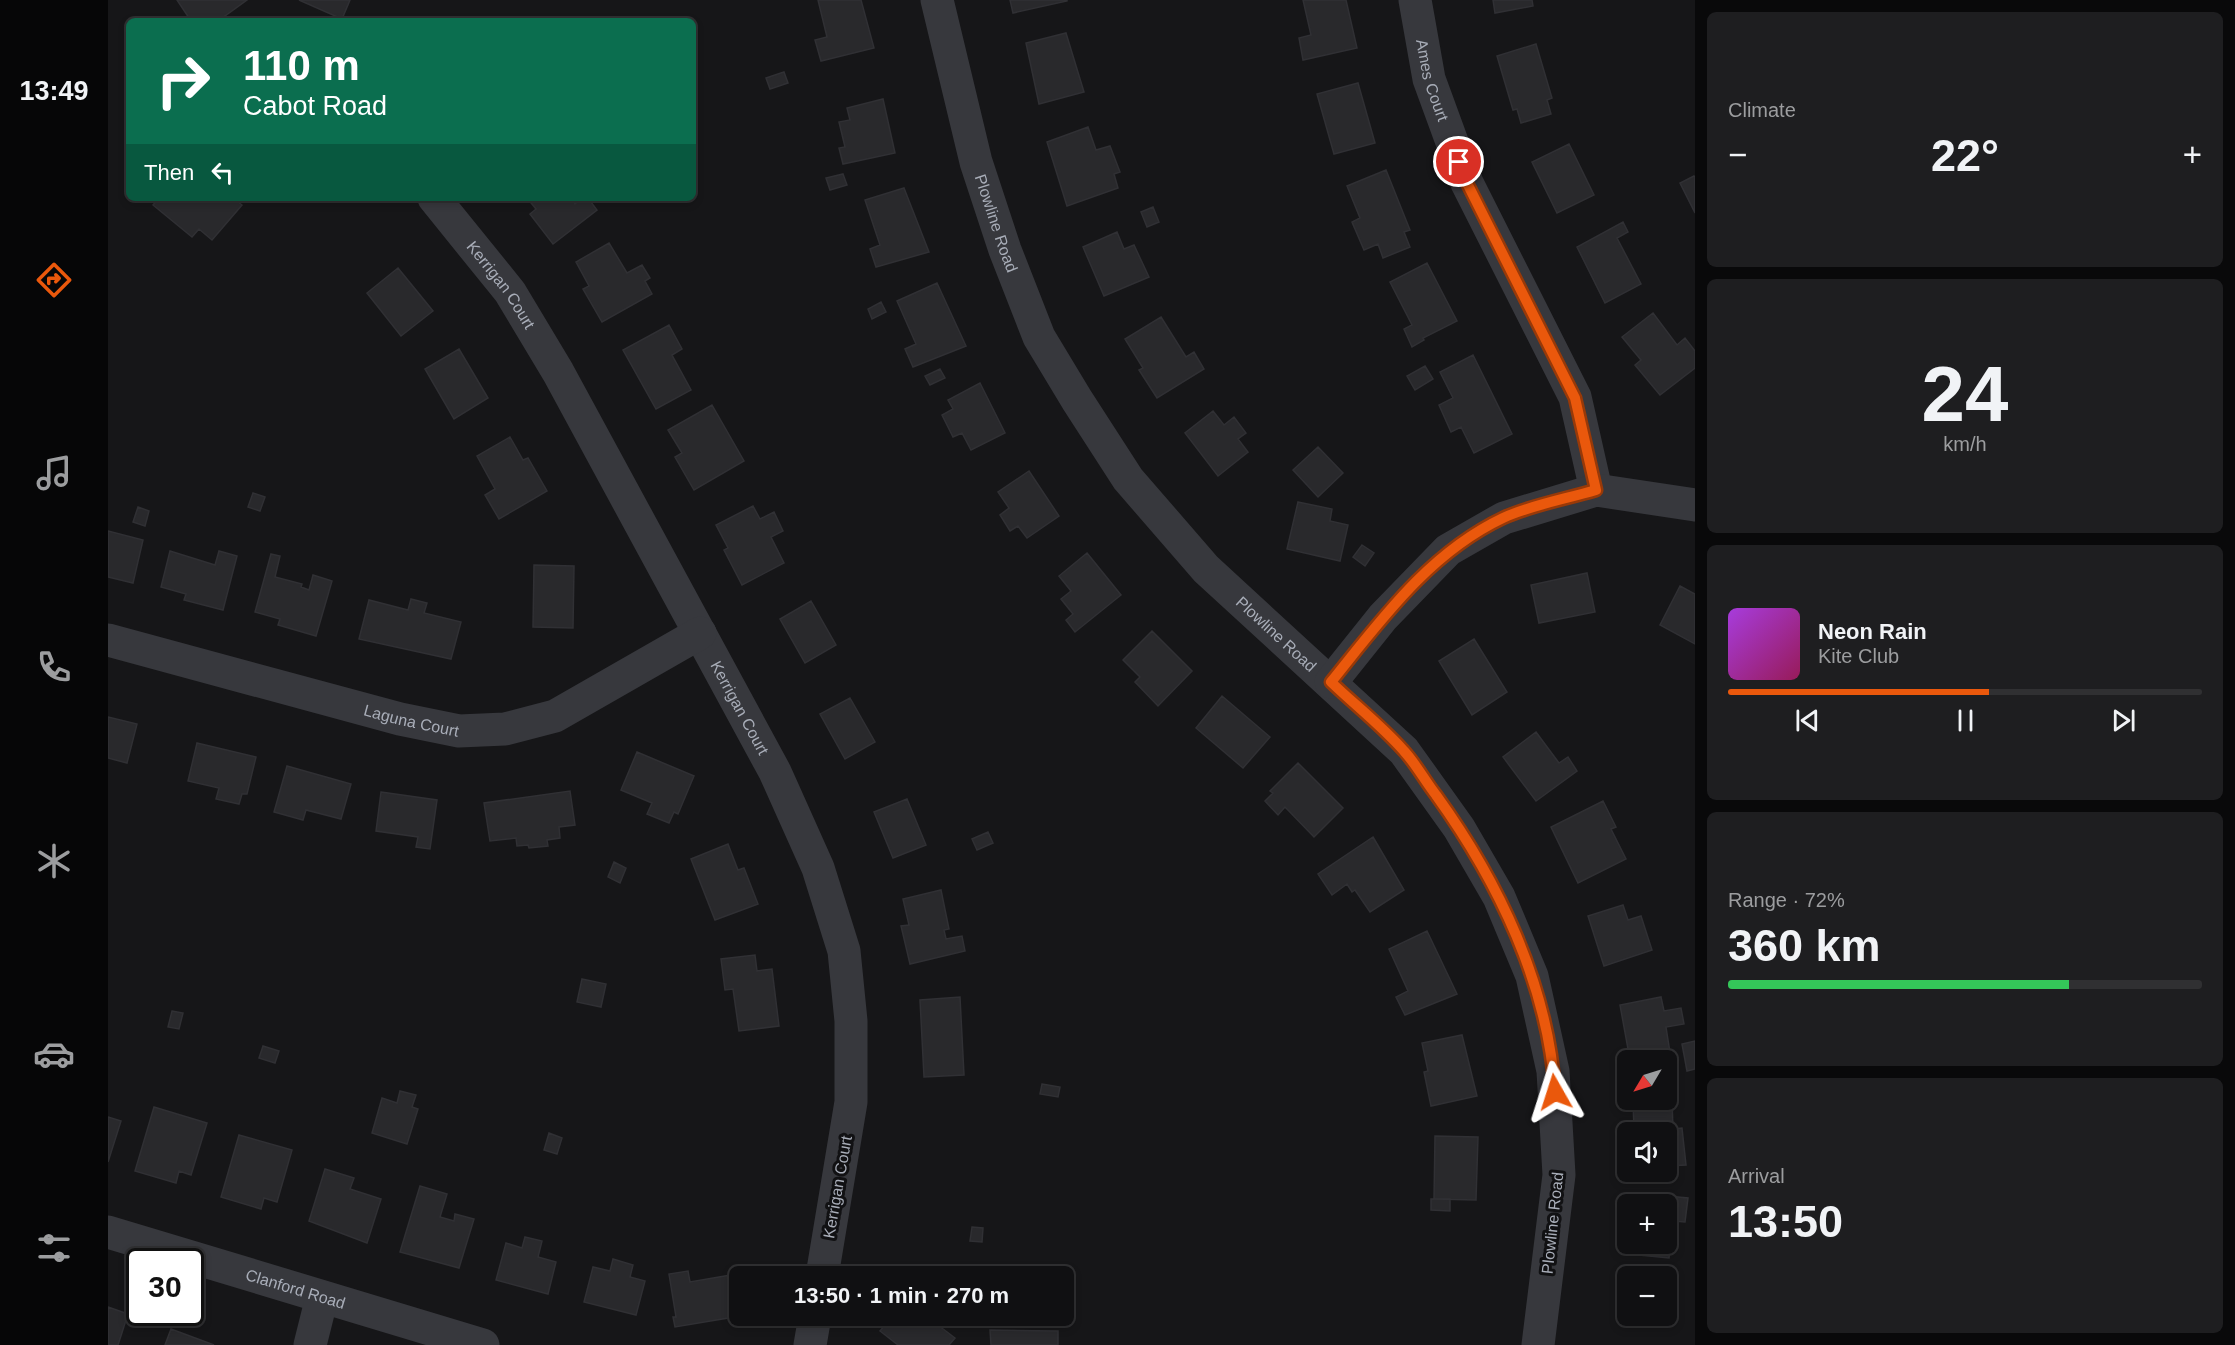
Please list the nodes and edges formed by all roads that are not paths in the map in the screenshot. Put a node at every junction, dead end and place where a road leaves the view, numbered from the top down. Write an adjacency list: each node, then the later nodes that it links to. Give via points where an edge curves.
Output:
1 (937, 0): 8 (street, Plowline Road, via 976,162 1039,337 1128,479 1206,569)
2 (1415, 0): 4 (street, Ames Court, via 1429,79 1459,162 1575,398)
3 (436, 201): 6 (street, Kerrigan Court, via 510,292)
4 (1596, 490): 5 (street); 8 (street, via 1504,518 1448,550 1383,617)
5 (1695, 504)
6 (700, 633): 7 (street, Laguna Court, via 555,716 505,729 459,731 400,719); 10 (street, Kerrigan Court, via 780,782 818,868 844,951 851,1022 851,1102)
7 (108, 640)
8 (1331, 682): 16 (street, Plowline Road, via 1404,751 1459,828 1499,897 1532,976 1553,1071 1559,1175)
9 (108, 1232): 11 (street, Clanford Road)
10 (824, 1266)
11 (322, 1297): 13 (street); 14 (street, Clanford Road)
12 (813, 1326): 15 (street)
13 (310, 1345)
14 (483, 1345)
15 (810, 1345)
16 (1538, 1345)

